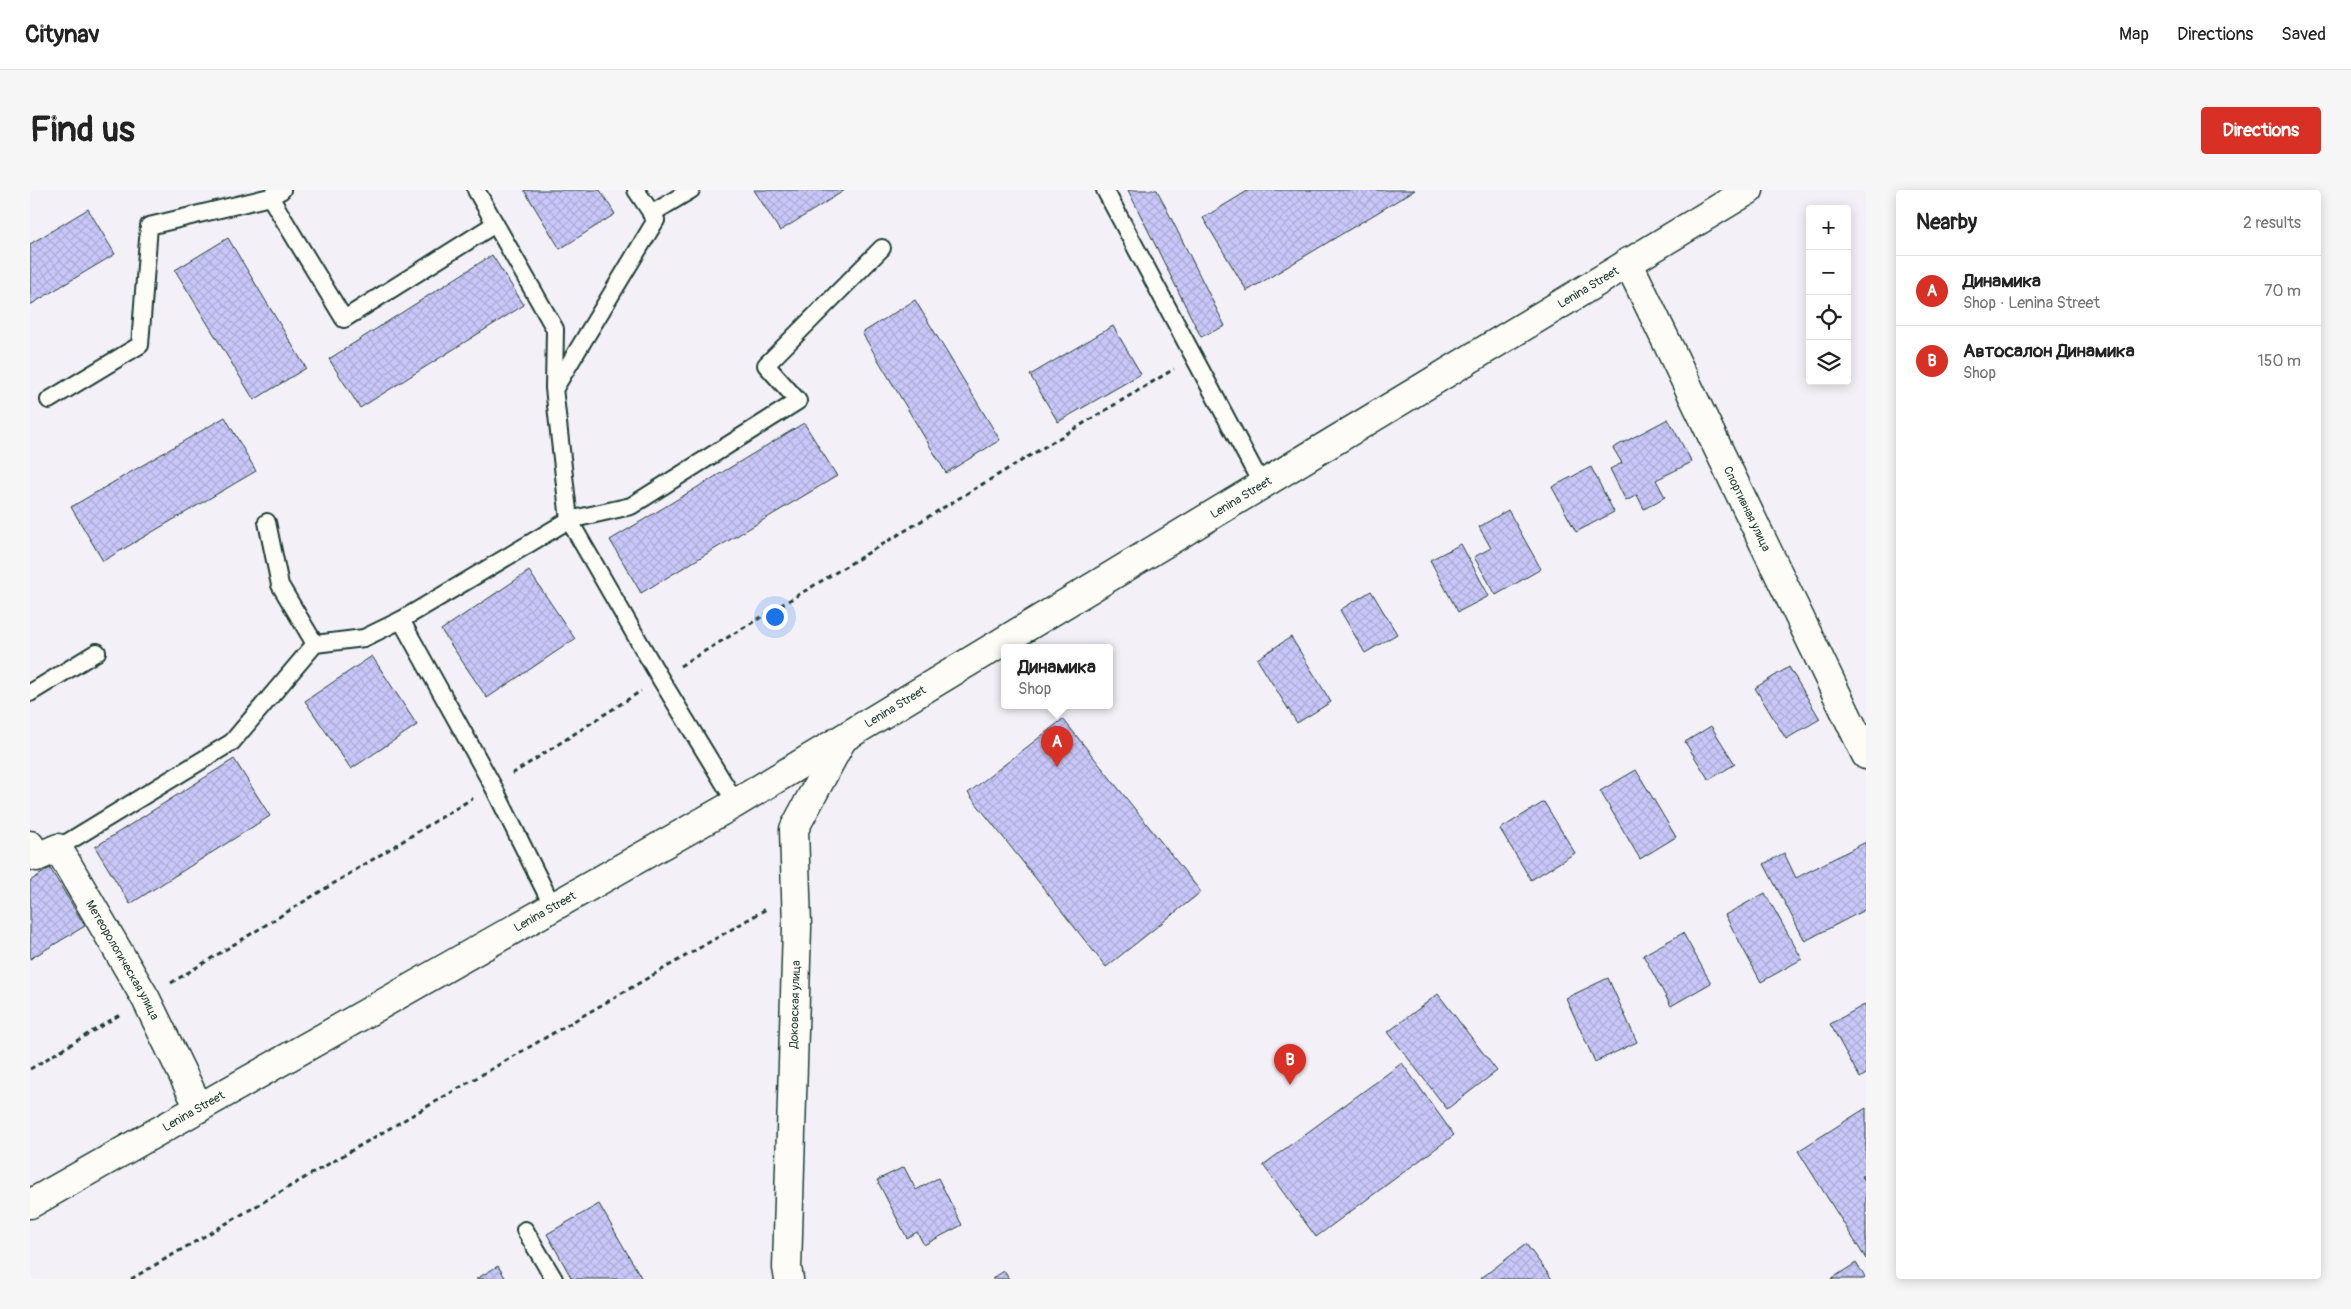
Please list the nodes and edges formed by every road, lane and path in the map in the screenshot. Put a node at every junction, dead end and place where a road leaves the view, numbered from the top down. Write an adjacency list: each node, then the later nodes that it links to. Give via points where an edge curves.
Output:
1 (476, 190): 8 (lane)
2 (636, 190): 7 (lane)
3 (691, 190): 7 (lane)
4 (1104, 190): 11 (lane)
5 (1749, 190): 10 (main road, Lenina Street)
6 (276, 193): 8 (lane, via 344,319); 13 (lane, via 149,226 140,344)
7 (651, 214): 12 (lane, via 656,220)
8 (495, 224): 12 (lane, via 555,329)
9 (882, 248): 15 (lane, via 766,365 798,402 631,506)
10 (1628, 262): 14 (main road, Lenina Street); 23 (main road, Спортивная улица)
11 (1194, 357): 14 (lane); 20 (path)
12 (554, 388): 15 (lane)
13 (49, 400)
14 (1262, 484): 22 (main road, Lenina Street)
15 (569, 520): 17 (lane); 20 (lane)
16 (267, 522): 18 (lane, via 280,585)
17 (400, 620): 18 (lane, via 364,638); 24 (lane)
18 (315, 644): 26 (lane, via 232,742)
19 (97, 652): 21 (lane)
20 (660, 678): 24 (path); 25 (lane)
21 (30, 693)
22 (842, 740): 25 (main road, Lenina Street); 27 (main road, Доковская улица, via 794,829)
23 (1866, 755)
24 (493, 786): 28 (lane); 29 (path)
25 (736, 803): 28 (main road, Lenina Street)
26 (39, 853): 29 (main road, Метеорологическая улица)
27 (796, 892): 34 (path); 36 (main road, Доковская улица, via 787,1268)
28 (553, 907): 31 (main road, Lenina Street)
29 (146, 999): 30 (path); 31 (main road, Метеорологическая улица)
30 (30, 1069)
31 (199, 1108): 32 (main road, Lenina Street)
32 (30, 1204)
33 (525, 1230): 35 (lane)
34 (131, 1279)
35 (554, 1279)
36 (790, 1279)

